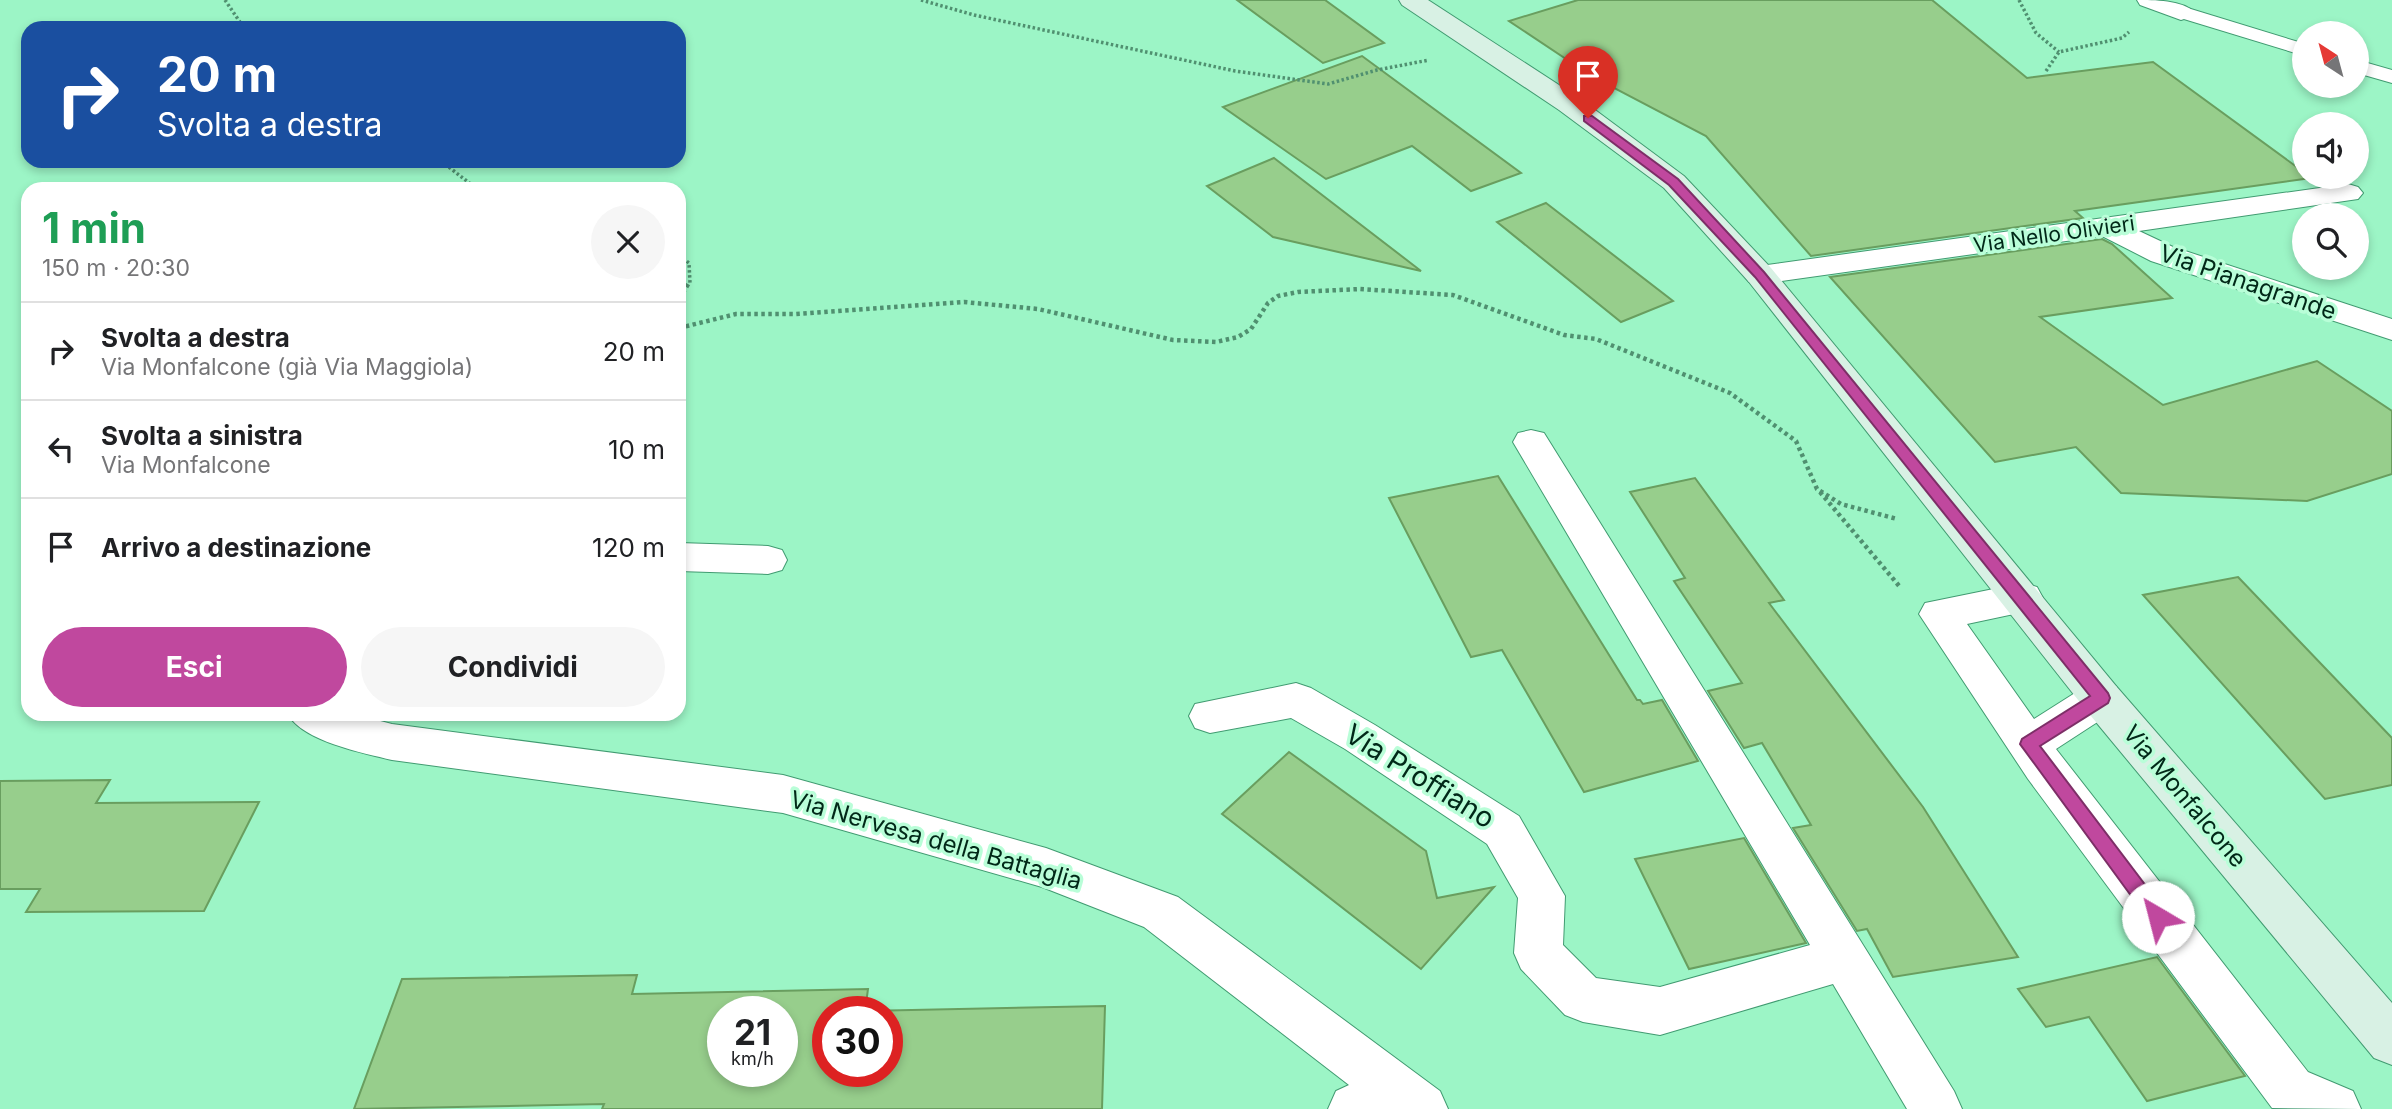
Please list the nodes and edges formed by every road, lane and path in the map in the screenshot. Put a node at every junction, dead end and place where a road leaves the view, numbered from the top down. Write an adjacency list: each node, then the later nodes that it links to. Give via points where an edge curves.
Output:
1 (225, 0): 7 (path)
2 (921, 0): 9 (path, via 1235,71 1328,84)
3 (1411, 0): 9 (main road, Via Monfalcone)
4 (2019, 0): 10 (path, via 2036,33)
5 (2153, 2): 6 (street); 10 (path, via 2122,38)
6 (2181, 12): 8 (lane)
7 (239, 21)
8 (2292, 46)
9 (1484, 50): 19 (main road, Via Monfalcone, via 1569,104 1674,182)
10 (2059, 52): 12 (path)
11 (2370, 70): 13 (lane)
12 (2046, 71)
13 (2392, 77)
14 (450, 168): 15 (path)
15 (468, 182)
16 (2348, 193): 17 (street, Via Nello Olivieri)
17 (2106, 227): 19 (street, Via Nello Olivieri); 22 (street, Via Pianagrande, via 2162,254)
18 (686, 260): 20 (path, via 690,282)
19 (1760, 275): 25 (main road, Via Monfalcone)
20 (686, 288)
21 (686, 326): 24 (path, via 736,314 964,302 1038,309 1173,340 1216,342 1238,337 1251,329 1268,303 1298,292 1360,289 1452,295 1564,335 1596,339 1730,393 1796,441)
22 (2392, 330)
23 (1531, 442): 35 (street)
24 (1818, 489): 25 (path, via 1842,504 1886,518); 29 (path, via 1893,581)
25 (1966, 527): 28 (main road, Via Monfalcone)
26 (686, 557): 27 (street)
27 (768, 560)
28 (2023, 598): 29 (street); 30 (main road, Via Monfalcone)
29 (1939, 614): 34 (street)
30 (2101, 698): 34 (street); 36 (main road, Via Monfalcone)
31 (1210, 716): 35 (street, Via Proffiano, via 1296,700 1503,830 1542,896 1538,953 1583,999 1660,1011)
32 (326, 721): 33 (street, Via Nervesa della Battaglia, via 354,733)
33 (408, 729): 37 (street, Via Nervesa della Battaglia, via 783,794 1046,868 1161,912)
34 (2029, 744): 40 (street, via 2290,1090)
35 (1845, 958): 39 (street)
36 (2392, 1041)
37 (1412, 1101): 38 (street, Via Nervesa della Battaglia)
38 (1354, 1109)
39 (1936, 1109)
40 (2335, 1109)

